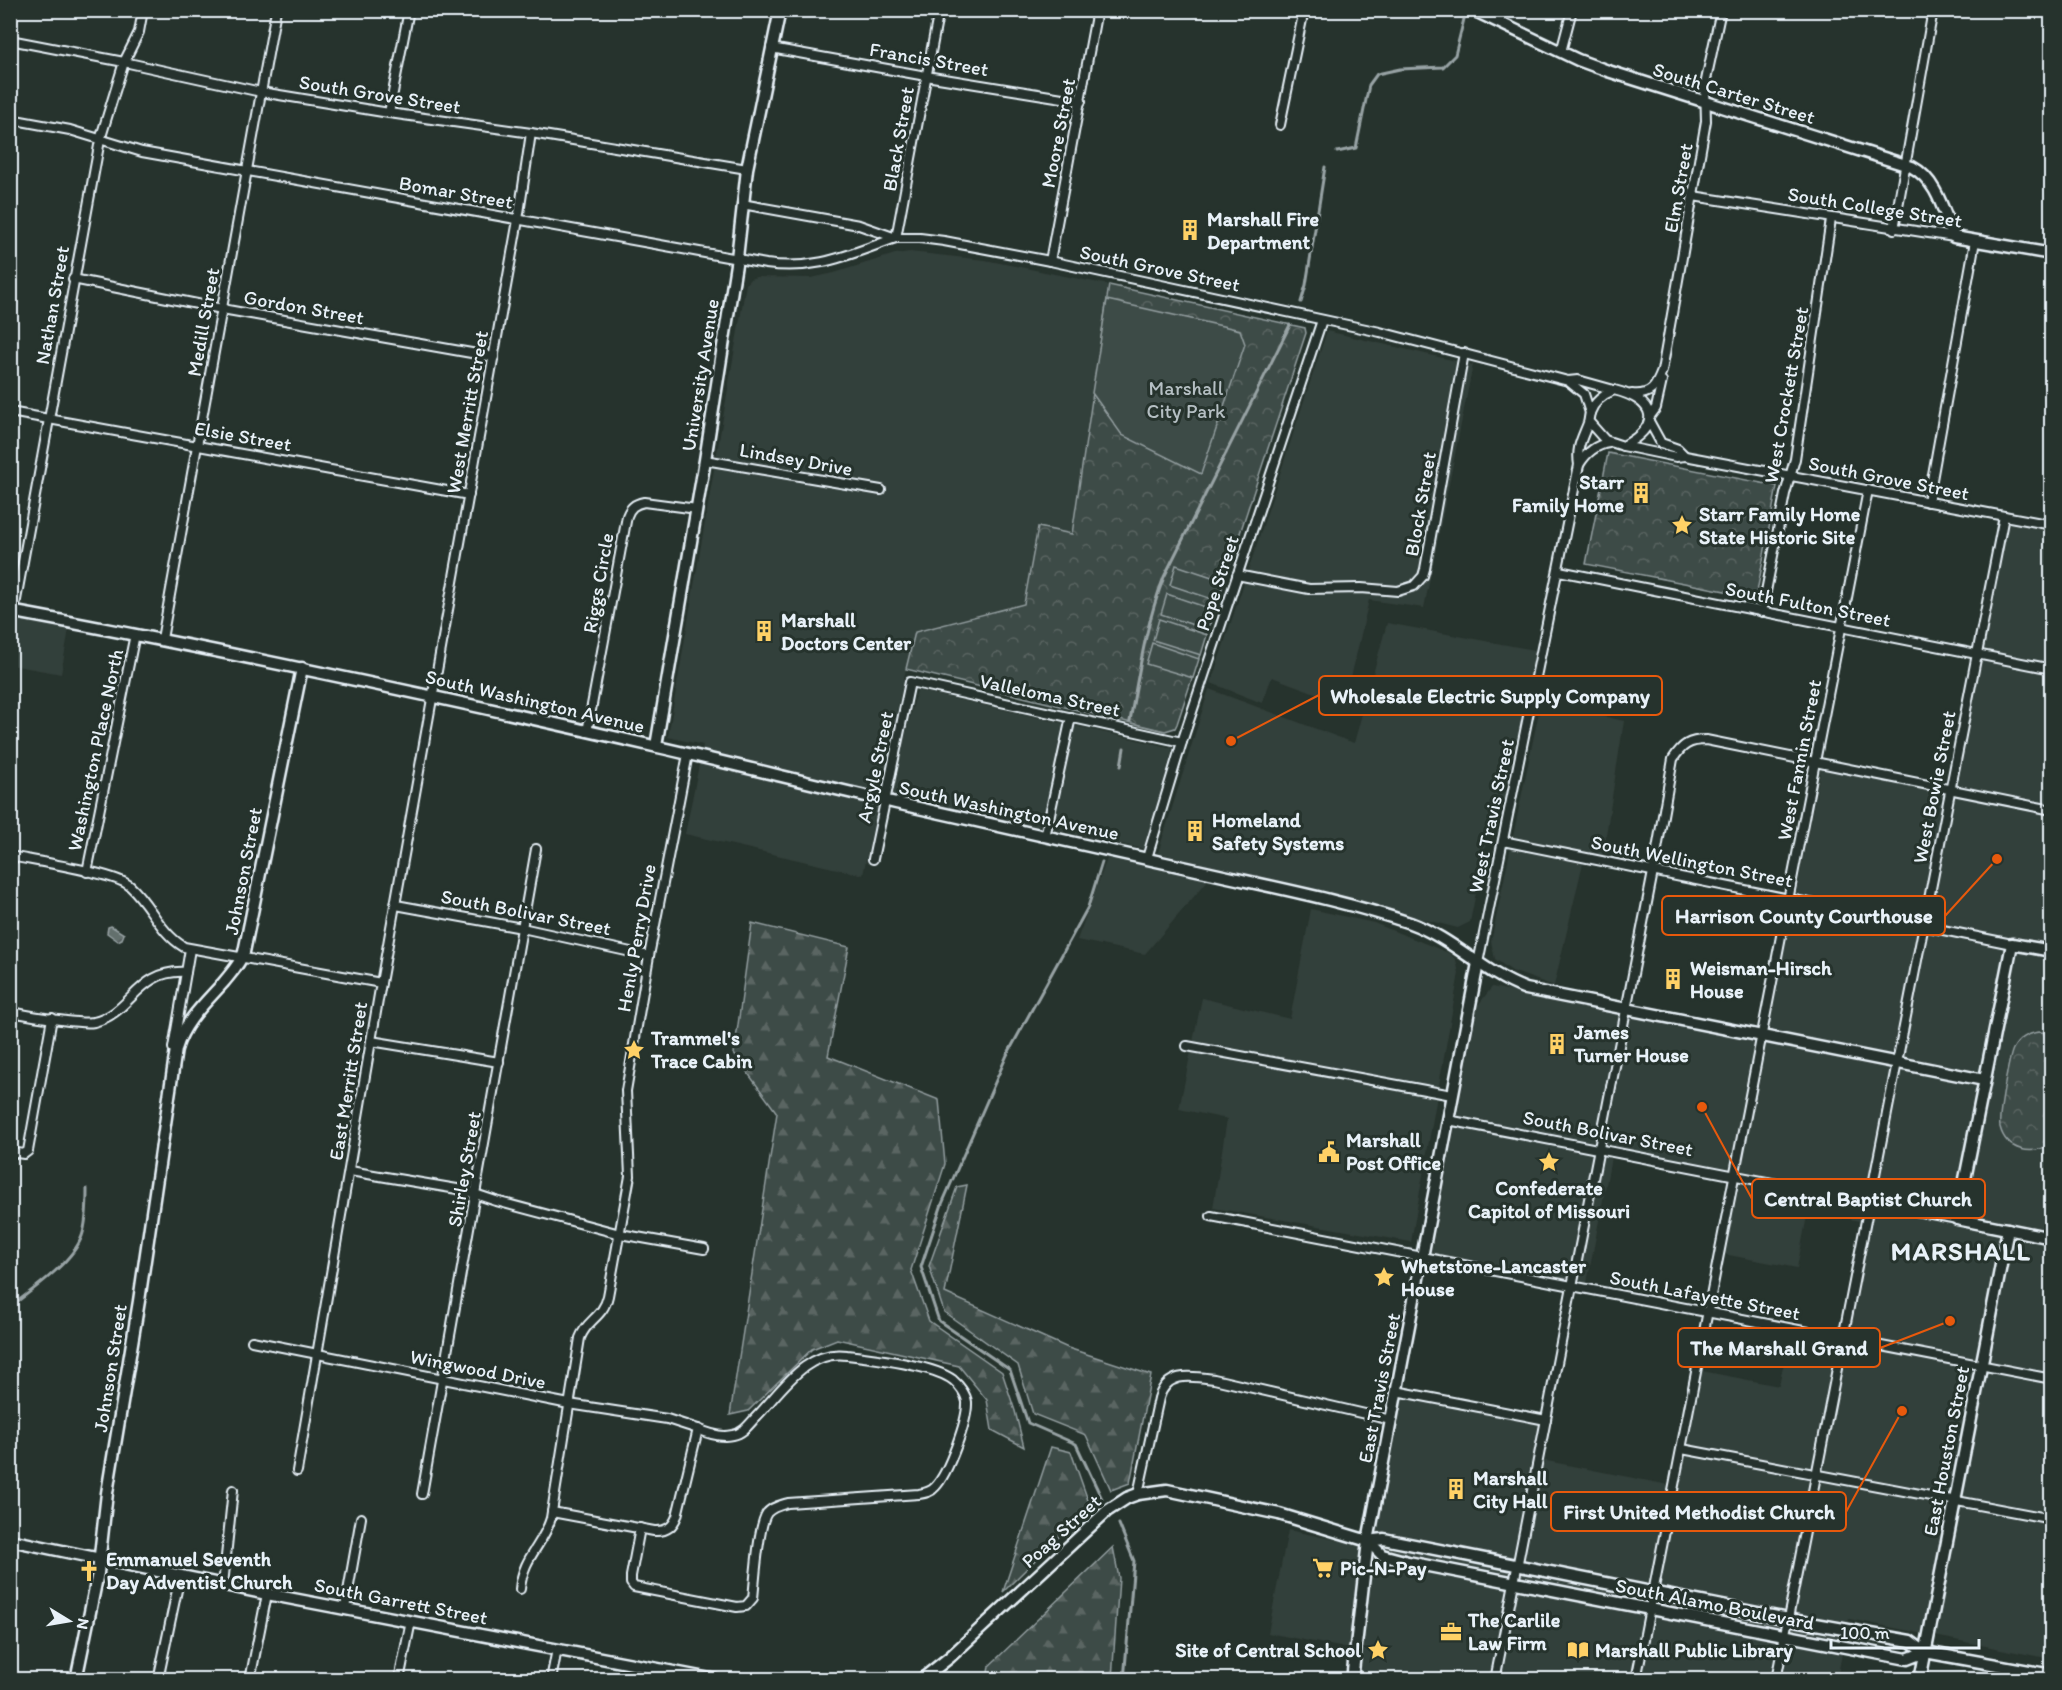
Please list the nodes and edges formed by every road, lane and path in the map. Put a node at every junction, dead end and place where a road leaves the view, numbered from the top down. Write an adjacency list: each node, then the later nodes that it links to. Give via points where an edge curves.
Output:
1 (143, 10): 15 (street, Nathan Street, via 139,32)
2 (276, 10): 17 (street, Medill Street)
3 (409, 10): 20 (street)
4 (780, 10): 13 (street, University Avenue)
5 (939, 10): 16 (street, Black Street)
6 (1097, 10): 18 (street, Moore Street)
7 (1304, 10): 22 (street)
8 (1473, 10): 14 (street, South Carter Street)
9 (1572, 10): 14 (street)
10 (1721, 10): 19 (street, Elm Street, via 1705,85)
11 (1934, 10): 25 (street)
12 (10, 40): 15 (street, South Grove Street)
13 (771, 48): 16 (street, Francis Street); 26 (street, University Avenue)
14 (1561, 52): 19 (street, South Carter Street, via 1608,72)
15 (124, 62): 17 (street, South Grove Street); 24 (street, Nathan Street)
16 (926, 76): 18 (street, Francis Street); 34 (street, Black Street)
17 (261, 92): 20 (street, South Grove Street); 27 (street, Medill Street)
18 (1081, 101): 38 (street, Moore Street)
19 (1706, 103): 25 (street, South Carter Street); 28 (street, Elm Street)
20 (389, 113): 23 (street, South Grove Street)
21 (10, 119): 24 (street, Bomar Street)
22 (1280, 125)
23 (531, 133): 26 (street, South Grove Street); 31 (street, West Merritt Street)
24 (100, 140): 27 (street, Bomar Street, via 142,152); 39 (street, Nathan Street)
25 (1905, 165): 32 (street); 33 (street, South Carter Street, via 1918,170 1931,185)
26 (747, 169): 29 (street, University Avenue)
27 (247, 171): 31 (street, Bomar Street); 40 (street, Medill Street)
28 (1693, 196): 30 (street, South College Street); 44 (street, Elm Street)
29 (742, 204): 34 (street, South Grove Street, via 859,225); 37 (street, University Avenue)
30 (1831, 219): 32 (street, South College Street); 58 (street, West Crockett Street)
31 (518, 220): 37 (street, Bomar Street); 43 (street, West Merritt Street)
32 (1894, 229): 33 (street, South College Street)
33 (1954, 237): 35 (street, South College Street)
34 (896, 238): 37 (street, Bomar Street, via 837,260 805,266 779,266); 38 (street, South Grove Street, via 944,241)
35 (1975, 241): 36 (street, South College Street); 62 (street)
36 (2052, 255)
37 (737, 258): 56 (street, University Avenue)
38 (1050, 261): 41 (street, South Grove Street)
39 (74, 279): 40 (street, Gordon Street); 50 (street, Nathan Street)
40 (222, 309): 43 (street, Gordon Street); 53 (street, Medill Street)
41 (1322, 320): 42 (street, South Grove Street); 67 (street, Pope Street)
42 (1464, 353): 45 (street, South Grove Street); 67 (street, Block Street, via 1425,569 1418,582 1398,591 1320,590)
43 (494, 357): 61 (street, West Merritt Street)
44 (1662, 371): 47 (street, Elm Street, via 1651,392); 51 (street, Elm Street, via 1663,380)
45 (1568, 381): 46 (street, South Grove Street); 49 (street, via 1584,394)
46 (1614, 390): 47 (street); 49 (street, via 1600,398)
47 (1631, 394): 51 (street, via 1642,403)
48 (10, 412): 50 (street, Elsie Street)
49 (1589, 418): 52 (street); 57 (street, West Travis Street, via 1581,434)
50 (48, 419): 53 (street, Elsie Street); 68 (street, Nathan Street)
51 (1650, 420): 54 (street, via 1639,436); 55 (street, South Grove Street, via 1661,442)
52 (1609, 443): 54 (street); 57 (street, via 1590,450)
53 (197, 445): 61 (street, Elsie Street); 72 (street, Medill Street)
54 (1623, 446): 55 (street, South Grove Street)
55 (1685, 456): 58 (street, South Grove Street)
56 (705, 460): 59 (street, Lindsey Drive); 63 (street, University Avenue)
57 (1579, 465): 66 (street, West Travis Street)
58 (1790, 476): 60 (street, South Grove Street); 69 (street, West Crockett Street)
59 (881, 490)
60 (1868, 490): 62 (street, South Grove Street); 70 (street, West Fannin Street)
61 (469, 495): 77 (street, West Merritt Street)
62 (1928, 502): 64 (street, South Grove Street)
63 (697, 509): 79 (street, Riggs Circle, via 644,502 630,509); 81 (street, University Avenue)
64 (2004, 516): 65 (street, South Grove Street); 73 (street, West Bowie Street)
65 (2052, 525)
66 (1559, 572): 69 (street, South Fulton Street); 88 (street, West Travis Street)
67 (1237, 575): 80 (street, Pope Street)
68 (12, 611): 71 (street, South Washington Avenue)
69 (1762, 612): 70 (street, South Fulton Street)
70 (1841, 628): 73 (street, South Fulton Street); 83 (street, West Fannin Street)
71 (135, 634): 72 (street, South Washington Avenue); 93 (street, Washington Place North)
72 (162, 639): 74 (street, South Washington Avenue)
73 (1977, 654): 75 (street, South Fulton Street); 84 (street, West Bowie Street)
74 (302, 668): 77 (street, South Washington Avenue); 103 (street, Johnson Street)
75 (2052, 669)
76 (910, 682): 78 (street, Valleloma Street); 85 (street, Argyle Street)
77 (433, 696): 79 (street, South Washington Avenue); 96 (street, East Merritt Street)
78 (1071, 717): 80 (street, Valleloma Street); 87 (street)
79 (587, 732): 81 (street, South Washington Avenue)
80 (1182, 742): 91 (street, Pope Street)
81 (656, 746): 82 (street, South Washington Avenue)
82 (688, 754): 85 (street, South Washington Avenue); 102 (street, Henly Perry Drive)
83 (1815, 762): 84 (street); 94 (street, via 1706,740 1693,740 1680,747 1669,773); 95 (street, West Fannin Street)
84 (1951, 789): 86 (street); 97 (street, West Bowie Street)
85 (885, 800): 87 (street, South Washington Avenue); 92 (street, Argyle Street)
86 (2052, 810)
87 (1045, 837): 91 (street, South Washington Avenue)
88 (1503, 842): 94 (street, South Wellington Street); 104 (street, West Travis Street)
89 (537, 849): 98 (street, Shirley Street)
90 (10, 856): 93 (street)
91 (1147, 858): 104 (street, South Washington Avenue, via 1388,916 1436,934)
92 (873, 859)
93 (87, 872): 100 (street, via 129,884 164,930)
94 (1653, 872): 95 (street, South Wellington Street); 107 (street)
95 (1789, 899): 97 (street, South Wellington Street); 110 (street, West Fannin Street)
96 (396, 905): 98 (street, South Bolivar Street); 106 (street, East Merritt Street)
97 (1924, 926): 99 (street, South Wellington Street); 115 (street, West Bowie Street)
98 (522, 928): 102 (street, South Bolivar Street); 114 (street, Shirley Street)
99 (2012, 944): 101 (street, South Wellington Street); 116 (street)
100 (190, 949): 103 (street); 105 (street, Johnson Street)
101 (2052, 951)
102 (649, 956): 128 (street, Henly Perry Drive, via 626,1091 630,1167)
103 (242, 958): 106 (street); 113 (street, Johnson Street, via 189,1023 178,1042)
104 (1478, 963): 107 (street, South Washington Avenue, via 1526,989); 117 (street, East Travis Street)
105 (186, 972): 109 (street, via 153,978 102,1019 89,1023); 113 (street, Johnson Street, via 174,1037)
106 (381, 983): 111 (street, East Merritt Street)
107 (1626, 1010): 110 (street, South Washington Avenue); 119 (street)
108 (10, 1012): 109 (street)
109 (52, 1018): 120 (street, via 27,1153)
110 (1762, 1037): 115 (street, South Washington Avenue); 122 (street, West Fannin Street)
111 (371, 1041): 114 (street); 121 (street, East Merritt Street)
112 (1187, 1046): 117 (street)
113 (174, 1062): 158 (street, Johnson Street)
114 (499, 1062): 123 (street, Shirley Street)
115 (1898, 1063): 116 (street, South Washington Avenue); 124 (street, West Bowie Street)
116 (1984, 1080): 126 (street)
117 (1452, 1095): 118 (street, East Travis Street)
118 (1448, 1120): 119 (street, South Bolivar Street); 131 (street, East Travis Street)
119 (1599, 1149): 122 (street, South Bolivar Street); 132 (street)
120 (10, 1152)
121 (350, 1171): 123 (street); 136 (street, East Merritt Street)
122 (1735, 1176): 124 (street, South Bolivar Street); 133 (street, West Fannin Street)
123 (476, 1194): 128 (street); 139 (street, Shirley Street)
124 (1870, 1202): 126 (street, South Bolivar Street); 134 (street, West Bowie Street)
125 (1211, 1216): 131 (street, South Lafayette Street)
126 (1957, 1219): 127 (street, South Bolivar Street)
127 (2008, 1230): 129 (street, South Bolivar Street); 137 (street, East Houston Street)
128 (620, 1234): 130 (street); 141 (street, Henly Perry Drive, via 606,1304 580,1338)
129 (2052, 1238)
130 (704, 1248)
131 (1422, 1257): 132 (street, South Lafayette Street); 140 (street, East Travis Street)
132 (1572, 1286): 133 (street, South Lafayette Street); 143 (street)
133 (1708, 1313): 134 (street, South Lafayette Street); 145 (street, West Fannin Street)
134 (1843, 1339): 137 (street, South Lafayette Street); 147 (street, West Bowie Street)
135 (252, 1341): 136 (street, Wingwood Drive)
136 (316, 1354): 139 (street, Wingwood Drive); 146 (street, East Merritt Street)
137 (1981, 1366): 138 (street, South Lafayette Street); 151 (street, East Houston Street)
138 (2052, 1379)
139 (443, 1380): 141 (street, Wingwood Drive); 149 (street, Shirley Street)
140 (1396, 1391): 142 (street, East Travis Street); 143 (street)
141 (569, 1404): 144 (street, Wingwood Drive, via 667,1419); 152 (street, Henly Perry Drive)
142 (1391, 1420): 150 (street, via 1214,1379 1170,1380 1161,1390); 157 (street, East Travis Street)
143 (1546, 1420): 159 (street)
144 (698, 1429): 155 (street, via 675,1521 663,1531); 155 (street, Wingwood Drive, via 712,1435 740,1433 804,1367 833,1354 932,1369 953,1380 967,1402 947,1470 928,1492 788,1503 768,1512 762,1524 753,1598 746,1606 634,1587 632,1576)
145 (1682, 1449): 147 (street); 164 (street, West Fannin Street)
146 (297, 1471)
147 (1817, 1474): 151 (street); 168 (street, West Bowie Street)
148 (234, 1490): 162 (street)
149 (422, 1494)
150 (1138, 1494): 157 (street, South Alamo Boulevard, via 1167,1490 1184,1493 1279,1514); 181 (street, Poag Street, via 1107,1511)
151 (1955, 1500): 154 (street); 172 (street, East Houston Street)
152 (552, 1512): 155 (street); 163 (street, Henly Perry Drive, via 522,1572)
153 (361, 1518): 166 (street)
154 (2052, 1519)
155 (640, 1528)
156 (10, 1540): 158 (street, South Garrett Street)
157 (1368, 1541): 159 (street, South Alamo Boulevard, via 1384,1539); 161 (street, South Alamo Boulevard, via 1382,1555); 182 (street, East Travis Street)
158 (99, 1560): 160 (street, South Garrett Street); 175 (street, Johnson Street)
159 (1517, 1565): 161 (street); 164 (street, South Alamo Boulevard)
160 (180, 1576): 162 (street, South Garrett Street); 176 (street)
161 (1514, 1583): 167 (street, South Alamo Boulevard); 183 (street)
162 (223, 1585): 165 (street, South Garrett Street)
163 (520, 1589)
164 (1653, 1592): 167 (street, West Fannin Street); 168 (street, South Alamo Boulevard)
165 (267, 1593): 166 (street, South Garrett Street); 177 (street)
166 (345, 1608): 169 (street, South Garrett Street)
167 (1650, 1610): 170 (street, South Alamo Boulevard); 184 (street, West Fannin Street)
168 (1788, 1619): 170 (street, West Bowie Street); 172 (street, South Alamo Boulevard, via 1911,1641)
169 (411, 1621): 171 (street, South Garrett Street); 178 (street)
170 (1785, 1636): 172 (street, South Alamo Boulevard, via 1907,1659); 185 (street, West Bowie Street)
171 (557, 1649): 174 (street, South Garrett Street); 179 (street)
172 (1925, 1652): 173 (street); 186 (street, East Houston Street)
173 (2052, 1675)
174 (684, 1677): 180 (street, South Garrett Street)
175 (76, 1680)
176 (158, 1680)
177 (250, 1680)
178 (399, 1680)
179 (551, 1680)
180 (716, 1680)
181 (921, 1680)
182 (1352, 1680)
183 (1495, 1680)
184 (1636, 1680)
185 (1776, 1680)
186 (1920, 1680)

